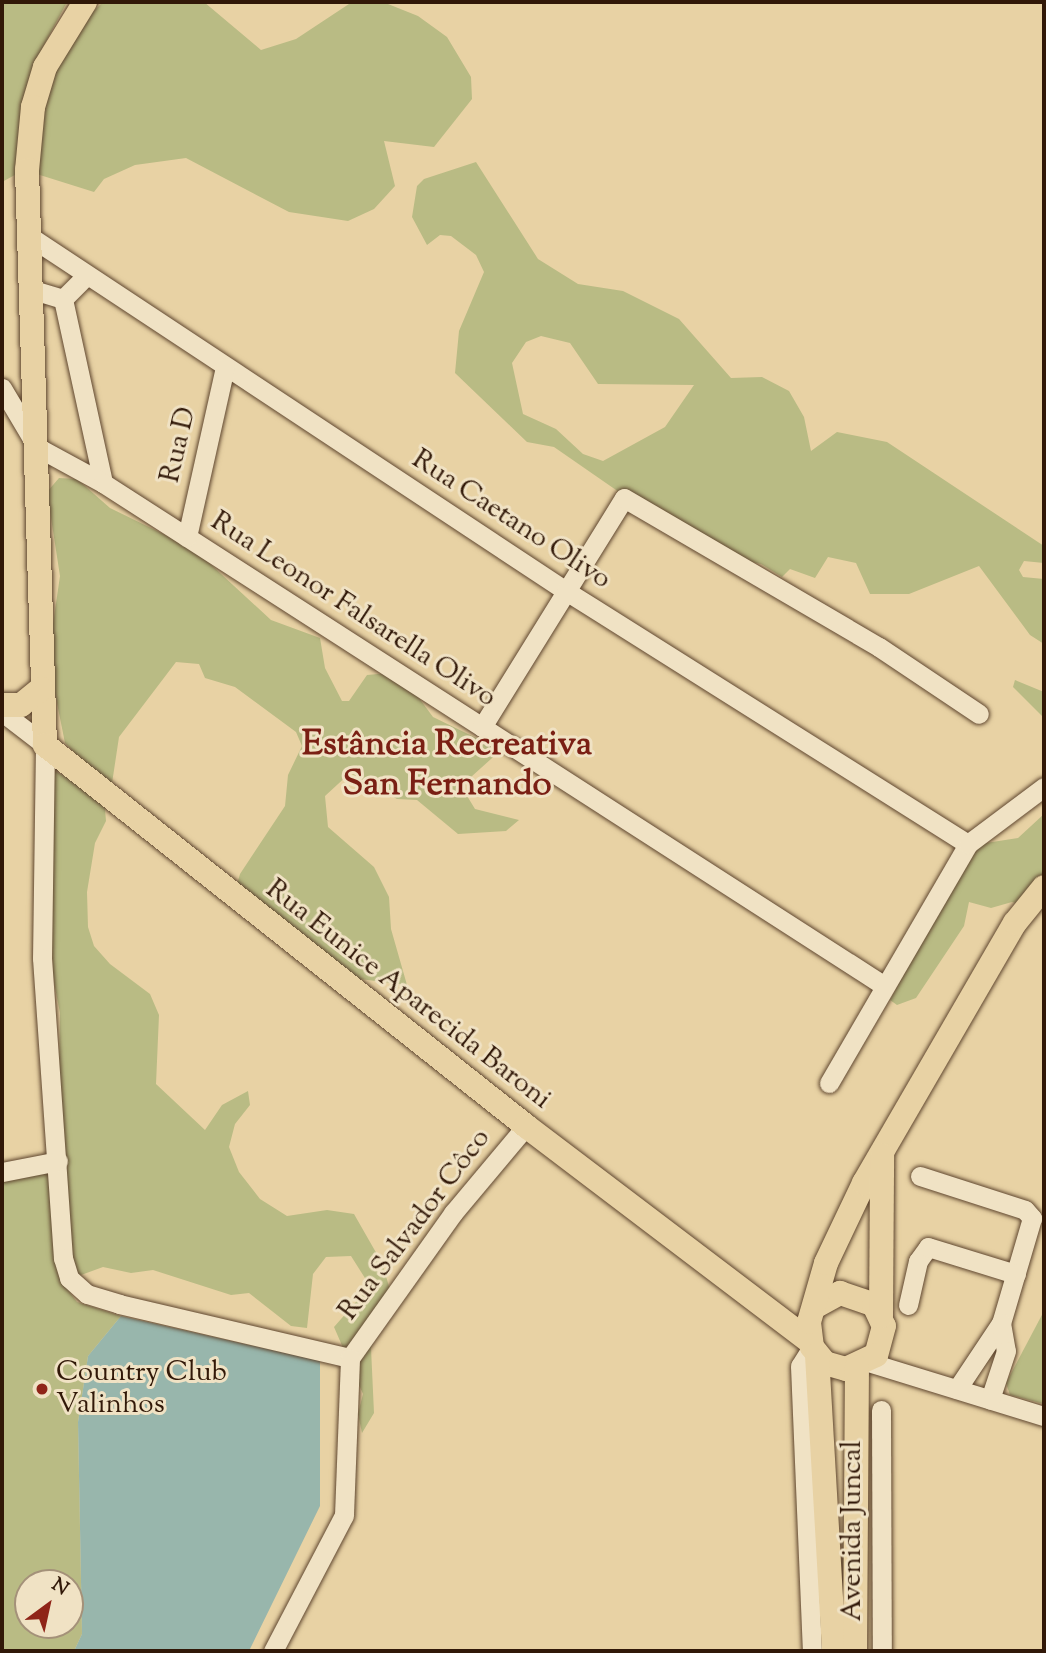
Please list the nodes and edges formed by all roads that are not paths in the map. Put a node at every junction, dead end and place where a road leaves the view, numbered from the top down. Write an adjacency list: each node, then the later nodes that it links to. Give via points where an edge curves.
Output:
1 (85, 2): 2 (main road, via 45,67 33,107)
2 (29, 236): 3 (street, Rua Caetano Olivo); 4 (main road)
3 (85, 277): 5 (street); 6 (street, Rua Caetano Olivo)
4 (30, 289): 5 (street); 8 (main road)
5 (63, 299): 9 (street)
6 (225, 366): 10 (street, Rua D); 11 (street, Rua Caetano Olivo)
7 (2, 388): 8 (street)
8 (37, 447): 9 (street, Rua Leonor Falsarella Olivo); 12 (main road)
9 (103, 483): 10 (street, Rua Leonor Falsarella Olivo)
10 (187, 537): 16 (street, Rua Leonor Falsarella Olivo)
11 (566, 591): 14 (street, via 624,498 879,647); 16 (street); 19 (street, Rua Caetano Olivo)
12 (41, 689): 13 (main road, via 21,705); 15 (main road)
13 (3, 711): 15 (street); 17 (street, Rua Eunice Aparecida Baroni)
14 (979, 714)
15 (41, 715): 17 (main road)
16 (482, 727): 21 (street, Rua Leonor Falsarella Olivo)
17 (45, 745): 23 (main road, Rua Eunice Aparecida Baroni); 25 (street, via 42,958)
18 (1044, 787): 19 (street)
19 (968, 844): 21 (street)
20 (1044, 887): 24 (main road, via 1015,923)
21 (883, 985): 22 (street)
22 (829, 1083)
23 (526, 1126): 32 (main road, Rua Eunice Aparecida Baroni, via 780,1321); 33 (street, Rua Salvador Côco, via 453,1213)
24 (882, 1151): 30 (main road, via 877,1252); 32 (main road, via 836,1238)
25 (58, 1161): 26 (street); 33 (street, via 63,1258 69,1278 87,1294)
26 (2, 1172)
27 (920, 1176): 28 (street, via 1025,1210 1032,1228)
28 (1016, 1275): 29 (street, via 928,1247 918,1261); 31 (street)
29 (908, 1305)
30 (881, 1316): 32 (main road, via 874,1305 852,1293); 34 (main road)
31 (1001, 1323): 35 (street); 36 (street, via 1006,1351)
32 (813, 1334): 34 (main road, via 835,1367); 40 (street, via 800,1366); 41 (main road)
33 (350, 1358): 39 (street, via 344,1515)
34 (869, 1358): 35 (street); 42 (main road)
35 (957, 1389): 36 (street)
36 (990, 1399): 38 (street)
37 (881, 1410): 43 (street, Avenida Juncal)
38 (1044, 1416)
39 (273, 1651)
40 (813, 1651)
41 (834, 1651)
42 (855, 1651)
43 (881, 1651)

